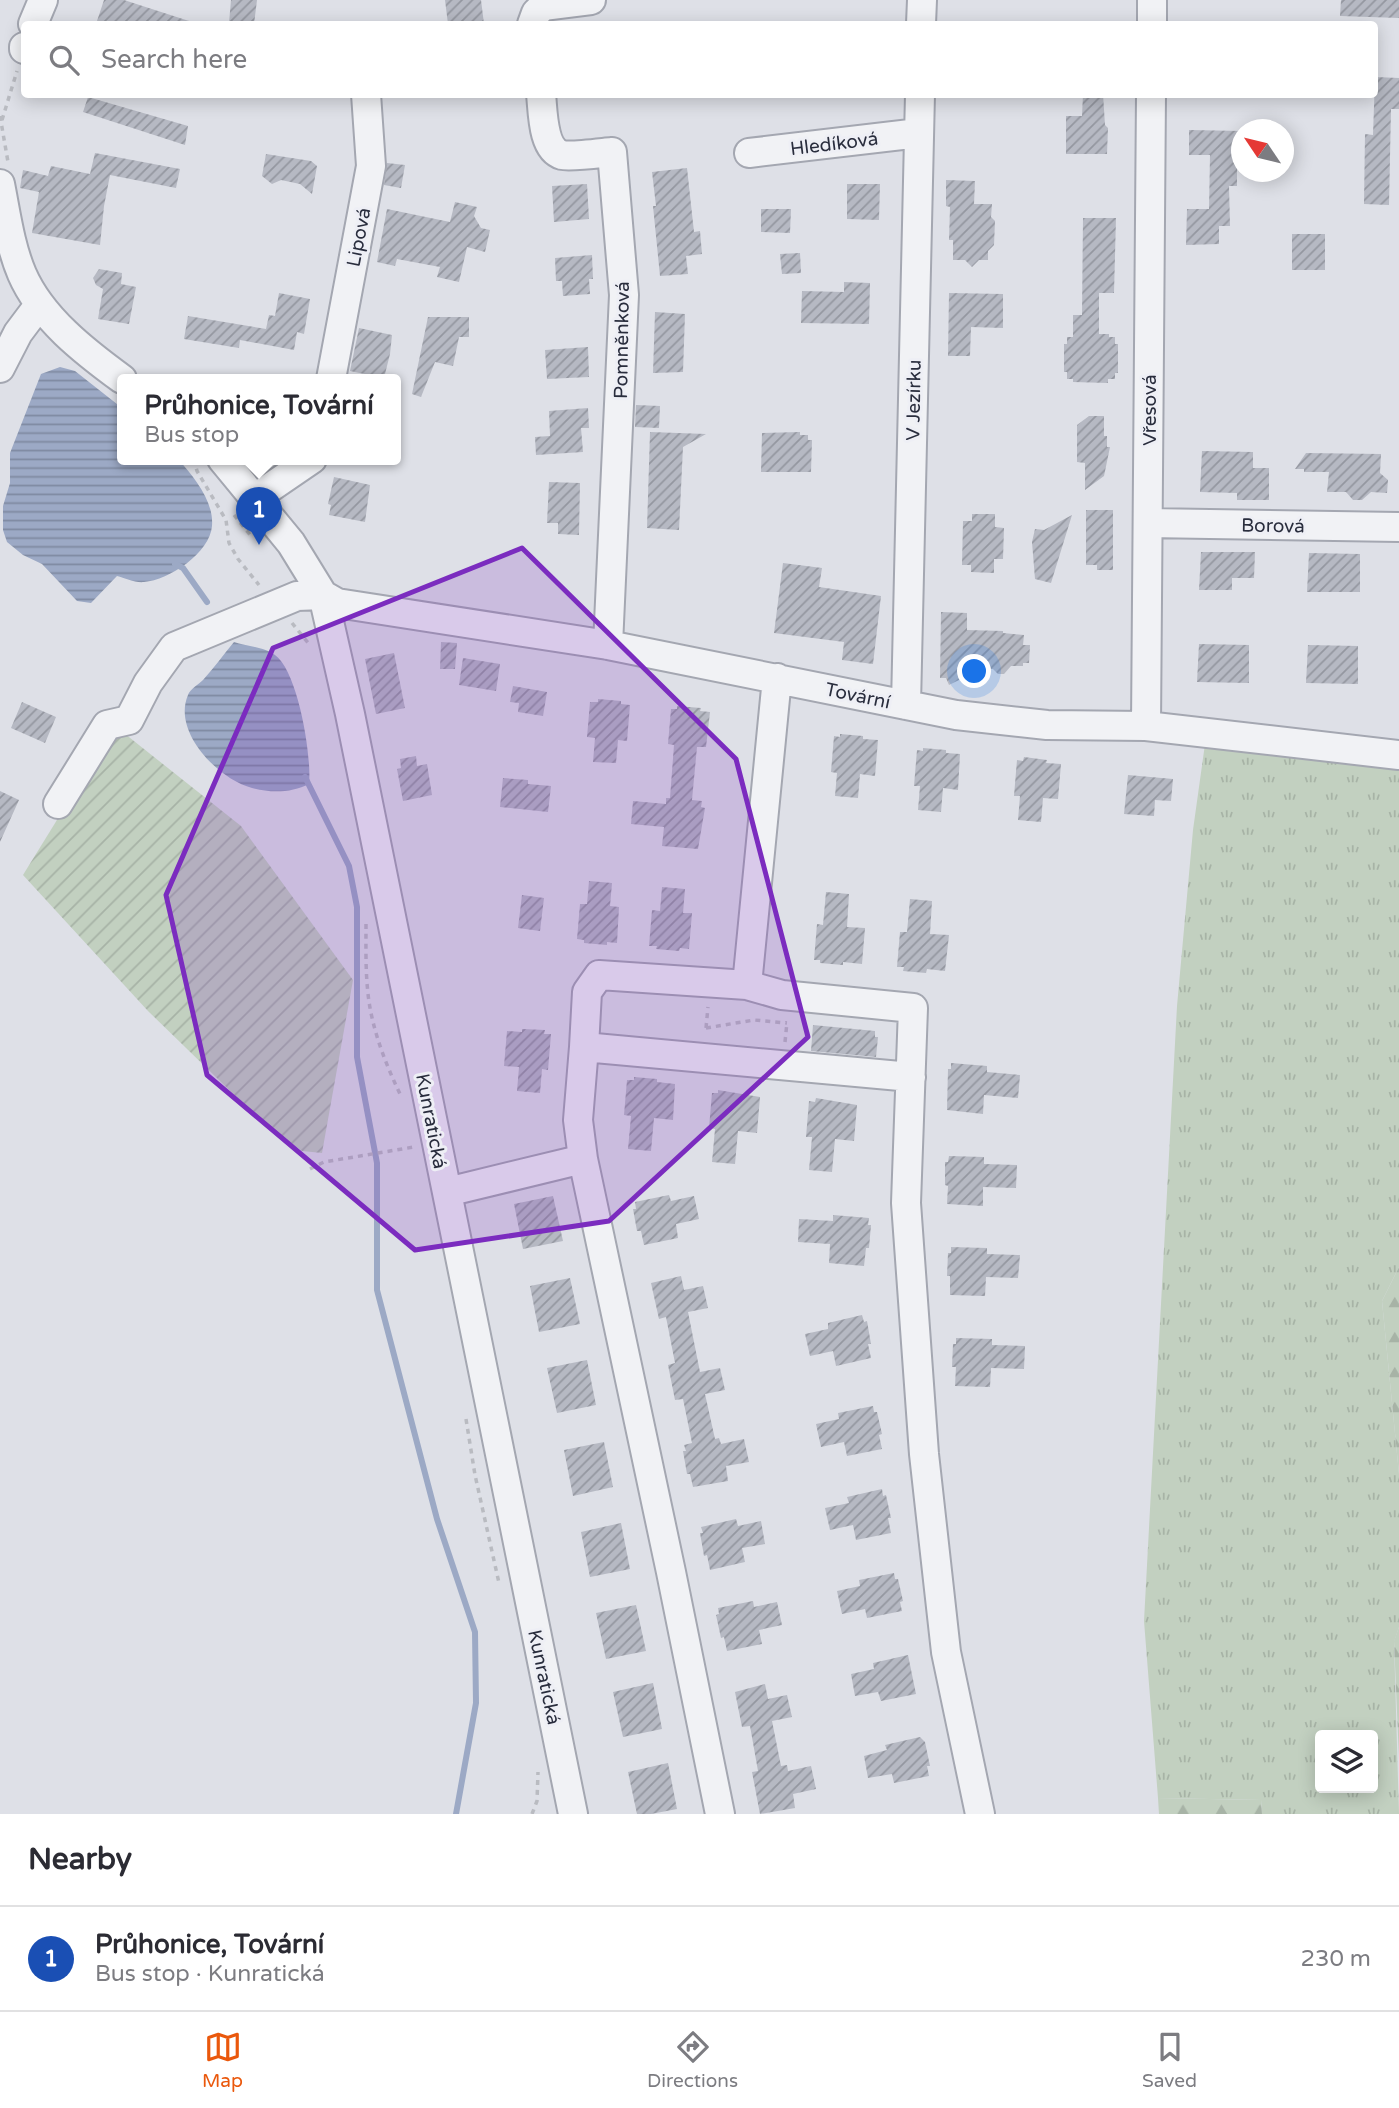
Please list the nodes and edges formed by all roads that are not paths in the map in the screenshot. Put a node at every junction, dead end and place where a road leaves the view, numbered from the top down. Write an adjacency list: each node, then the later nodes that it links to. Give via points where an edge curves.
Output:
1 (43, 0): 5 (street)
2 (591, 0): 6 (street, via 543,6)
3 (922, 0): 7 (street)
4 (1152, 0): 8 (street)
5 (34, 21)
6 (533, 21)
7 (921, 21)
8 (1152, 21)
9 (366, 98): 18 (street, Lipová, via 371,166)
10 (542, 98): 26 (street, Pomněnková, via 553,149 562,155 612,152 624,295)
11 (920, 98): 13 (street, V Jezírku)
12 (1151, 98): 23 (street, Vřesová)
13 (919, 133): 14 (street, Hledíková); 28 (street, V Jezírku)
14 (749, 153)
15 (4, 174): 16 (street, via 12,244)
16 (39, 305): 17 (street); 19 (street)
17 (0, 368)
18 (332, 374)
19 (117, 375)
20 (227, 465): 22 (street, Kunratická)
21 (303, 465): 22 (street)
22 (255, 498): 25 (street, Kunratická, via 291,543)
23 (1148, 523): 24 (street, Borová); 29 (street, Vřesová)
24 (1399, 527)
25 (323, 595): 26 (street, Tovární, via 337,603); 31 (street, via 297,596 174,647 148,683 130,720 107,725); 36 (street, Kunratická, via 350,714 420,1146)
26 (608, 645): 27 (street, Tovární)
27 (777, 678): 28 (street, Tovární); 32 (street)
28 (906, 705): 29 (street, Tovární, via 1047,725)
29 (1146, 726): 30 (street, Tovární)
30 (1399, 755)
31 (58, 804)
32 (747, 985): 33 (street, via 599,975 587,992); 34 (street, via 788,1009 913,1008)
33 (584, 1047): 34 (street); 35 (street, via 578,1120)
34 (911, 1077): 39 (street, via 906,1203 924,1454 946,1653)
35 (583, 1159): 36 (street); 38 (street)
36 (447, 1192): 37 (street, Kunratická)
37 (573, 1814)
38 (720, 1814)
39 (980, 1814)

